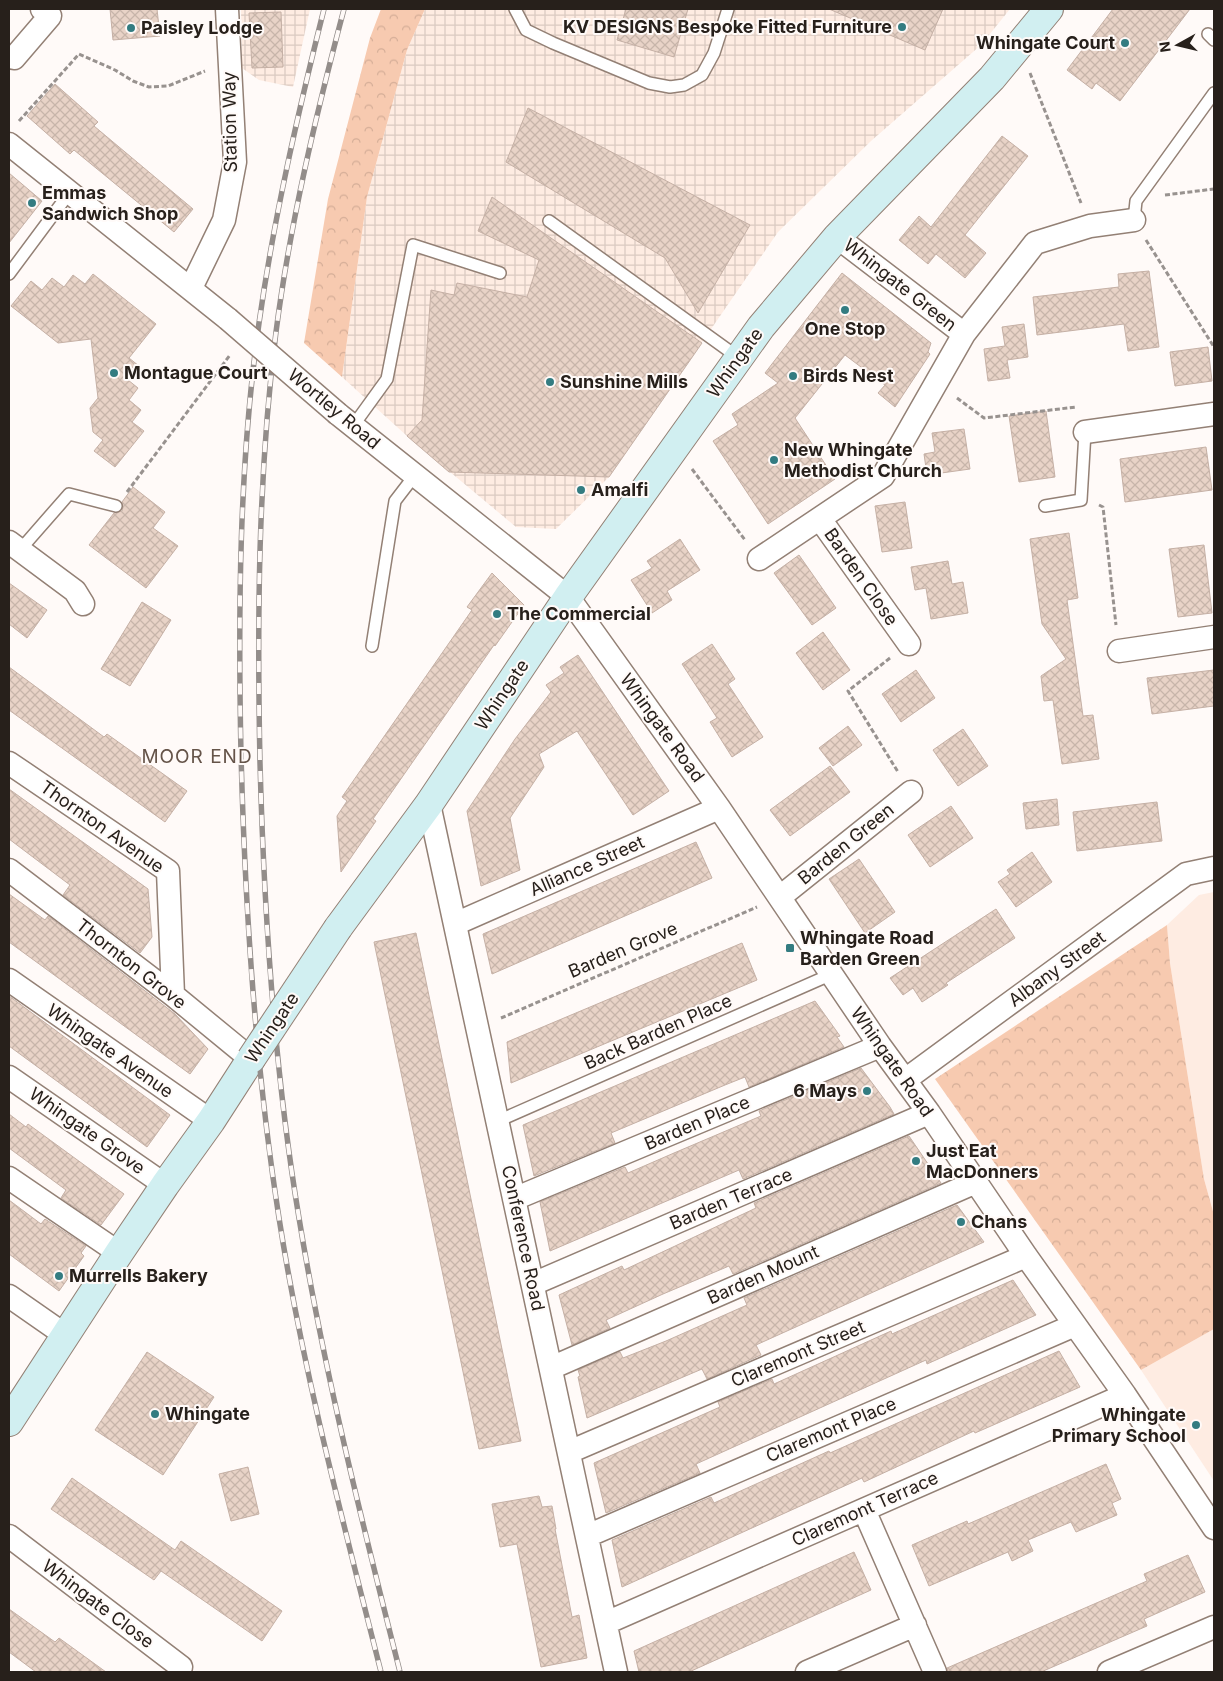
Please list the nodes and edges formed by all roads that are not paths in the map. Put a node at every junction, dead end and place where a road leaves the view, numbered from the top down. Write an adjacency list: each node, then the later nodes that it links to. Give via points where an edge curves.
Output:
1 (42, 9): 6 (street, via 50,16)
2 (227, 9): 15 (street, Station Way, via 235,162 224,220)
3 (516, 9): 4 (lane, via 526,30 649,83 670,87 684,85 702,75 714,53)
4 (728, 9)
5 (1049, 9): 12 (street, Whingate, via 992,78)
6 (14, 58)
7 (1214, 93): 10 (lane, via 1136,201)
8 (12, 135): 9 (street, Wortley Road)
9 (70, 192): 14 (lane); 15 (street, Wortley Road)
10 (1134, 220): 16 (street, Whingate Green, via 1090,226 1035,243)
11 (549, 221): 17 (lane)
12 (837, 237): 16 (street, Whingate Green); 17 (street, Whingate)
13 (500, 273): 19 (lane, via 413,245 387,379)
14 (9, 274)
15 (191, 288): 19 (street, Wortley Road, bridge)
16 (964, 334): 24 (street, Whingate Green, via 883,476)
17 (739, 358): 27 (street, Whingate)
18 (1214, 414): 20 (street)
19 (346, 420): 21 (street, Wortley Road)
20 (1085, 432): 23 (lane, via 1081,500)
21 (415, 475): 27 (street, Wortley Road); 31 (lane, via 396,501)
22 (116, 506): 25 (lane, via 69,494)
23 (1045, 506)
24 (820, 519): 26 (street, Barden Close); 30 (street, Barden Close)
25 (14, 546): 28 (street, via 75,591)
26 (759, 559)
27 (568, 597): 35 (street, Whingate); 36 (street, Whingate Road)
28 (83, 604)
29 (1214, 637): 32 (street)
30 (908, 644)
31 (372, 646)
32 (1119, 651)
33 (9, 763): 43 (street, Thornton Avenue, via 168,871)
34 (911, 792): 39 (street, Barden Green)
35 (429, 804): 40 (street, Conference Road); 45 (street, Whingate, bridge, via 338,928)
36 (720, 808): 39 (street, Whingate Road); 40 (street, Alliance Street)
37 (1214, 868): 47 (street, Albany Street, via 1186,874)
38 (9, 870): 43 (street, Thornton Grove)
39 (780, 897): 41 (street, Whingate Road)
40 (455, 924): 50 (street, Conference Road)
41 (832, 974): 44 (street, Whingate Road); 50 (lane, Back Barden Place)
42 (9, 980): 49 (street, Whingate Avenue)
43 (173, 996): 45 (street, Thornton Grove)
44 (880, 1046): 47 (street, Whingate Road); 54 (street, Barden Place)
45 (252, 1059): 49 (street, Whingate)
46 (9, 1077): 53 (street, Whingate Grove)
47 (905, 1080): 48 (street, Whingate Road)
48 (928, 1113): 52 (street, Whingate Road); 57 (street, Barden Terrace)
49 (211, 1121): 53 (street, Whingate)
50 (498, 1121): 54 (street, Conference Road)
51 (9, 1178): 55 (street)
52 (976, 1182): 56 (street, Whingate Road); 61 (street, Barden Mount)
53 (165, 1185): 55 (street, Whingate)
54 (514, 1199): 57 (street, Conference Road)
55 (119, 1253): 60 (street, Whingate)
56 (1026, 1256): 59 (street, Whingate Road); 64 (street, Claremont Street)
57 (533, 1284): 61 (street, Conference Road)
58 (9, 1296): 60 (street)
59 (1075, 1325): 62 (street, Whingate Road); 68 (street, Claremont Place)
60 (65, 1335): 63 (street, Whingate)
61 (551, 1368): 64 (street, Conference Road)
62 (1125, 1395): 65 (street, Claremont Terrace); 66 (street, Whingate Road)
63 (9, 1419)
64 (569, 1452): 68 (street, Conference Road)
65 (864, 1510): 69 (street, Claremont Terrace); 70 (street)
66 (1214, 1528)
67 (9, 1536): 72 (street, Whingate Close, via 182,1667)
68 (587, 1536): 69 (street, Conference Road)
69 (606, 1623): 73 (street, Conference Road)
70 (915, 1625): 74 (street); 75 (street)
71 (1214, 1627): 76 (street)
72 (178, 1672)
73 (616, 1672)
74 (807, 1672)
75 (935, 1672)
76 (1109, 1672)

